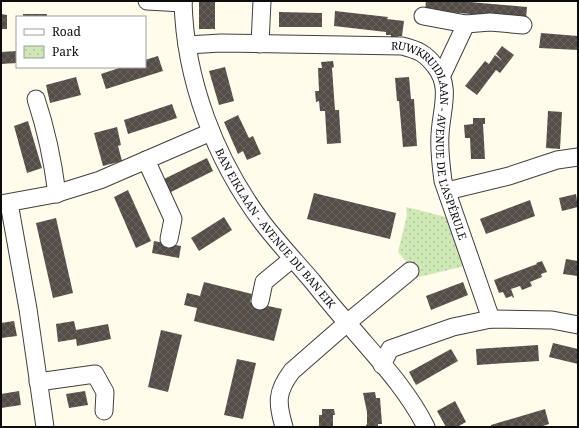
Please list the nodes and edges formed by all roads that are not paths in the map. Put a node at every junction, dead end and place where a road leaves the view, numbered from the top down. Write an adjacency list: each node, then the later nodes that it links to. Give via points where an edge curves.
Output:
1 (147, 1): 3 (street)
2 (262, 1): 7 (street)
3 (183, 2): 8 (street, BAN EIKLAAN - AVENUE DU BAN EIK)
4 (423, 16): 5 (street)
5 (466, 24): 6 (street, via 490,22); 9 (street)
6 (523, 25)
7 (260, 44): 8 (street, RUWKRUIDLAAN - AVENUE DE L'ASPÉRULE); 9 (street, RUWKRUIDLAAN - AVENUE DE L'ASPÉRULE, via 402,46 416,49 428,56)
8 (187, 45): 11 (street, BAN EIKLAAN - AVENUE DU BAN EIK, via 200,102)
9 (442, 75): 14 (street, RUWKRUIDLAAN - AVENUE DE L'ASPÉRULE, via 445,91 440,135 441,163)
10 (36, 99): 15 (street)
11 (210, 132): 13 (street); 18 (street, BAN EIKLAAN - AVENUE DU BAN EIK, via 232,178 262,222)
12 (578, 157): 14 (street, via 557,160 509,176)
13 (146, 160): 15 (street, via 100,180); 17 (street, via 173,219)
14 (447, 190): 21 (street, RUWKRUIDLAAN - AVENUE DE L'ASPÉRULE)
15 (57, 194): 16 (street)
16 (5, 204): 25 (street, via 28,309)
17 (169, 239)
18 (292, 259): 20 (street, via 264,282); 22 (street, BAN EIKLAAN - AVENUE DU BAN EIK)
19 (410, 271): 22 (street)
20 (260, 300)
21 (491, 319): 23 (street, via 552,320); 24 (street, via 453,327 390,349)
22 (347, 323): 24 (street, BAN EIKLAAN - AVENUE DU BAN EIK); 28 (street, via 286,378 279,395)
23 (578, 325)
24 (382, 365): 29 (street, BAN EIKLAAN - AVENUE DU BAN EIK, via 406,394)
25 (38, 382): 26 (street, via 95,374 105,392); 27 (street)
26 (104, 411)
27 (45, 427)
28 (284, 427)
29 (426, 427)

